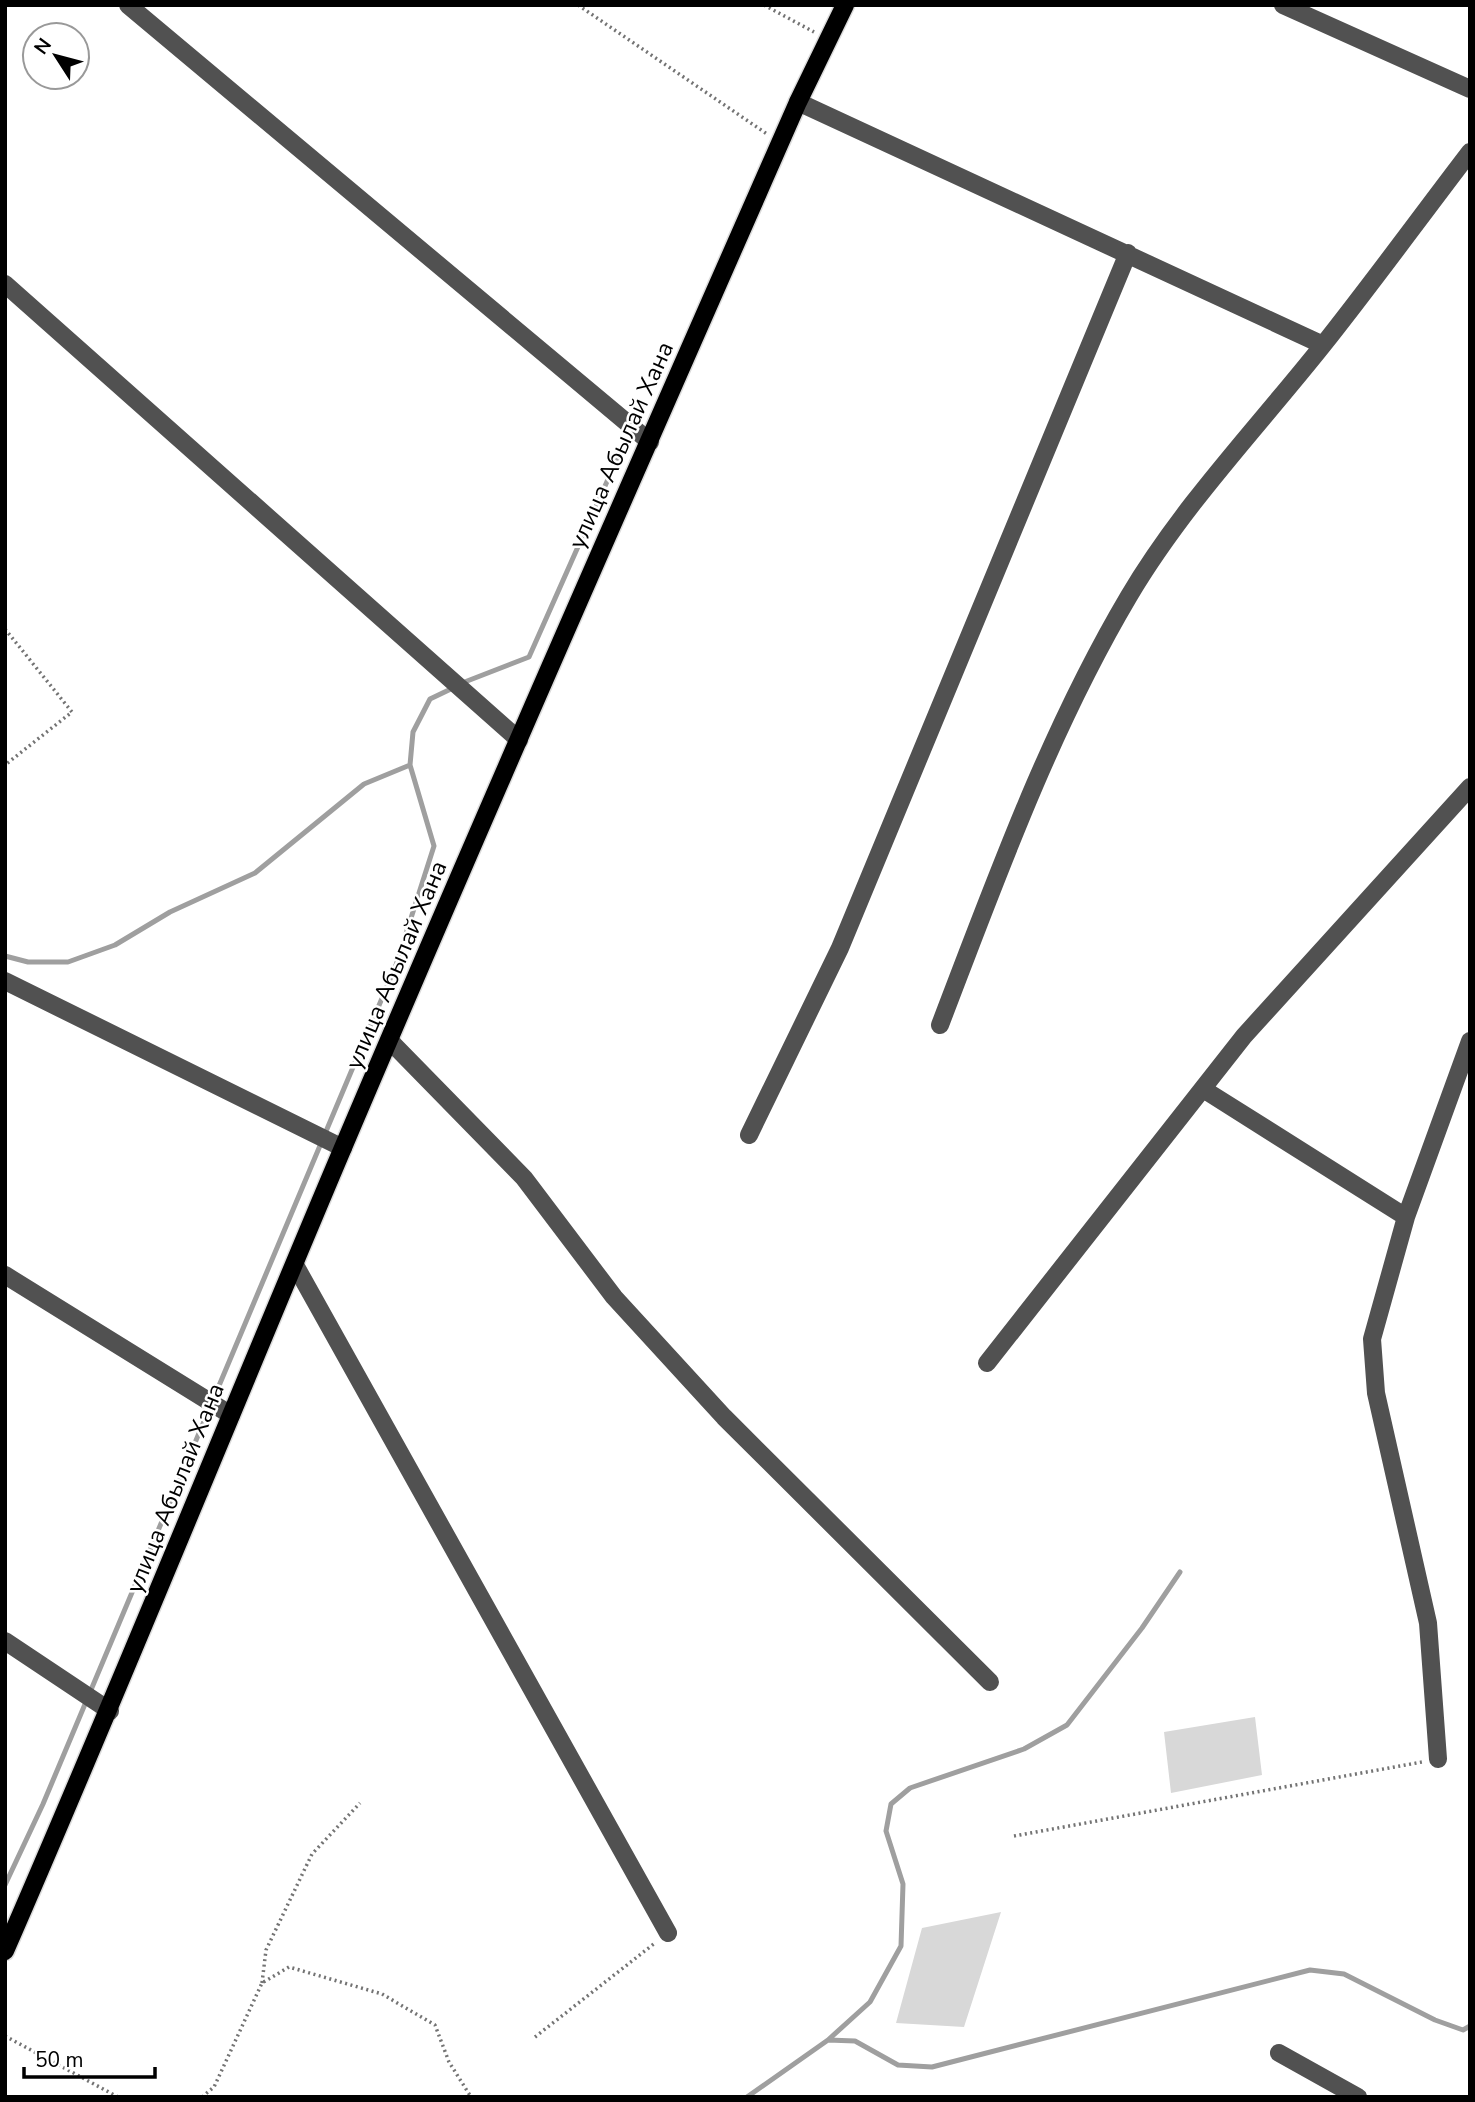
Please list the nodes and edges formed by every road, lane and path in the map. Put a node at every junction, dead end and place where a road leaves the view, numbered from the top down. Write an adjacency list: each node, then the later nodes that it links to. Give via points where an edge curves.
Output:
1 (128, 5): 14 (street)
2 (578, 5): 9 (path)
3 (764, 5): 6 (path)
4 (845, 5): 6 (main road, улица Абылай Хана)
5 (1283, 5): 7 (street)
6 (829, 39): 8 (main road, улица Абылай Хана)
7 (1470, 89)
8 (798, 102): 9 (main road, улица Абылай Хана); 11 (street)
9 (780, 143): 14 (main road, улица Абылай Хана)
10 (1470, 152): 13 (street)
11 (1128, 253): 13 (street); 24 (street, via 840,948)
12 (5, 284): 16 (street)
13 (1323, 345): 20 (street, via 1203,490 1130,594 1076,692 1031,788)
14 (650, 442): 16 (main road, улица Абылай Хана)
15 (5, 629): 17 (path, via 72,712)
16 (519, 740): 21 (main road, улица Абылай Хана)
17 (5, 765)
18 (1470, 787): 23 (street, via 1244,1036)
19 (5, 981): 25 (street)
20 (940, 1025)
21 (390, 1041): 25 (main road, улица Абылай Хана); 32 (street, via 524,1178 614,1297 724,1417)
22 (1470, 1041): 26 (street)
23 (1203, 1089): 26 (street); 29 (street)
24 (749, 1135)
25 (343, 1148): 27 (main road, улица Абылай Хана)
26 (1406, 1217): 34 (street, via 1372,1339 1376,1393 1428,1623)
27 (295, 1265): 30 (main road, улица Абылай Хана); 37 (street)
28 (5, 1275): 30 (street)
29 (987, 1363)
30 (231, 1415): 33 (main road, улица Абылай Хана)
31 (5, 1642): 33 (street)
32 (990, 1682)
33 (110, 1711): 38 (main road, улица Абылай Хана)
34 (1438, 1759): 36 (path)
35 (360, 1803): 39 (path, via 312,1854 266,1950)
36 (1014, 1836)
37 (668, 1933): 41 (path)
38 (5, 1951)
39 (262, 1983): 44 (path, via 214,2087); 45 (path, via 289,1966 382,1994 435,2025 449,2062)
40 (5, 2036): 43 (path)
41 (535, 2037)
42 (1279, 2053): 46 (street)
43 (118, 2097)
44 (202, 2097)
45 (471, 2097)
46 (1357, 2097)

